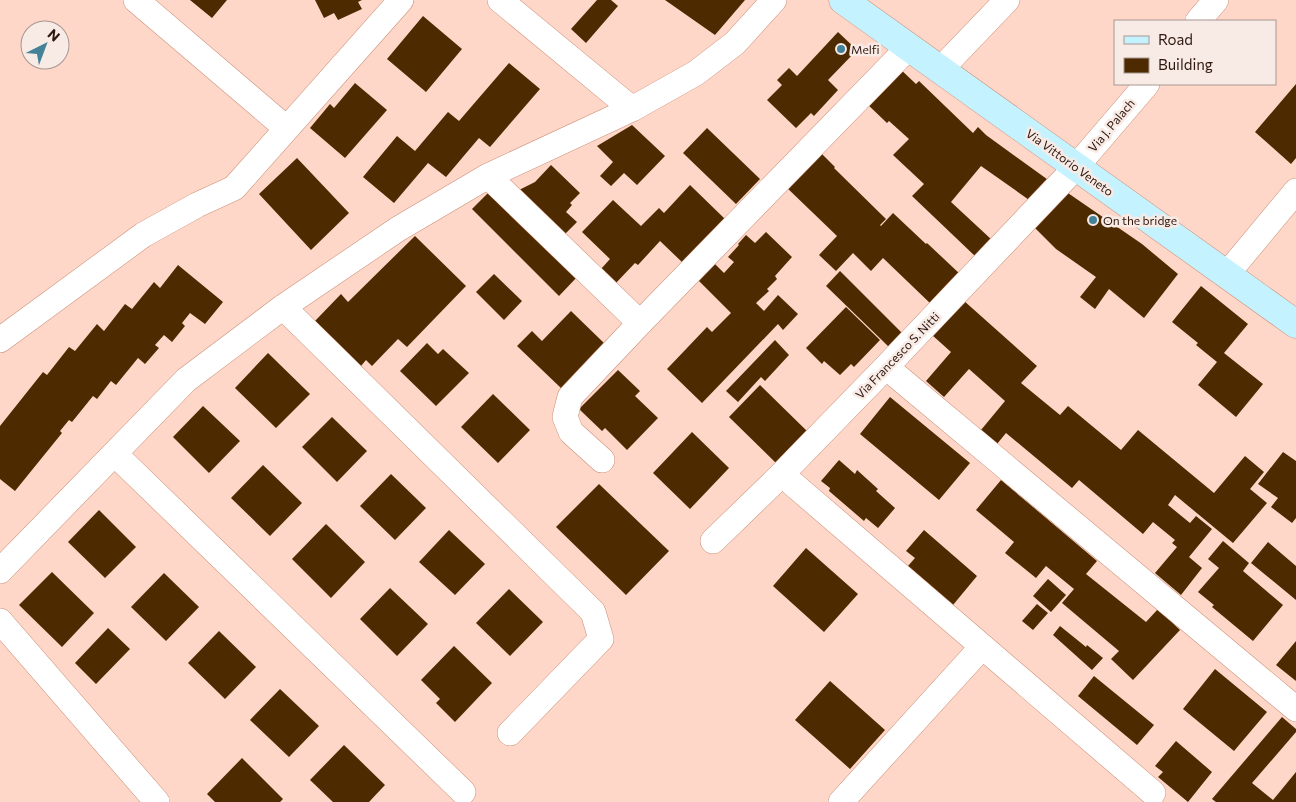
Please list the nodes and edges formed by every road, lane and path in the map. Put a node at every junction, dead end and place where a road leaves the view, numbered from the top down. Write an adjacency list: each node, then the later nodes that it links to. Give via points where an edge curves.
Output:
1 (136, 0): 13 (street)
2 (401, 0): 13 (street)
3 (500, 0): 12 (street)
4 (774, 0): 12 (street, via 735,43 696,73)
5 (843, 0): 9 (street, Via Vittorio Veneto)
6 (1007, 0): 10 (street)
7 (1216, 0): 8 (street)
8 (1199, 20)
9 (909, 47): 10 (street, Via Vittorio Veneto); 19 (street)
10 (940, 70): 14 (street, Via Vittorio Veneto)
11 (1145, 85): 14 (street, Via J. Palach)
12 (632, 109): 15 (street)
13 (286, 128): 21 (street, via 234,188 143,235)
14 (1076, 166): 17 (street, Via Vittorio Veneto); 22 (street, Via Francesco S. Nitti)
15 (488, 176): 18 (street, via 398,229); 19 (street)
16 (1296, 191): 17 (street)
17 (1227, 274): 20 (street, Via Vittorio Veneto)
18 (283, 307): 23 (street, via 186,380); 31 (street, via 593,612 600,638)
19 (640, 323): 24 (street, via 570,397 565,417 571,432)
20 (1296, 324)
21 (0, 340)
22 (886, 367): 26 (street, Via Francesco S. Nitti); 30 (street)
23 (115, 454): 27 (street); 32 (street)
24 (602, 460)
25 (793, 484): 29 (street)
26 (713, 541)
27 (0, 571)
28 (0, 621): 34 (street)
29 (982, 647): 33 (street); 35 (street)
30 (1296, 709)
31 (510, 733)
32 (463, 792)
33 (1153, 793)
34 (157, 802)
35 (841, 802)

